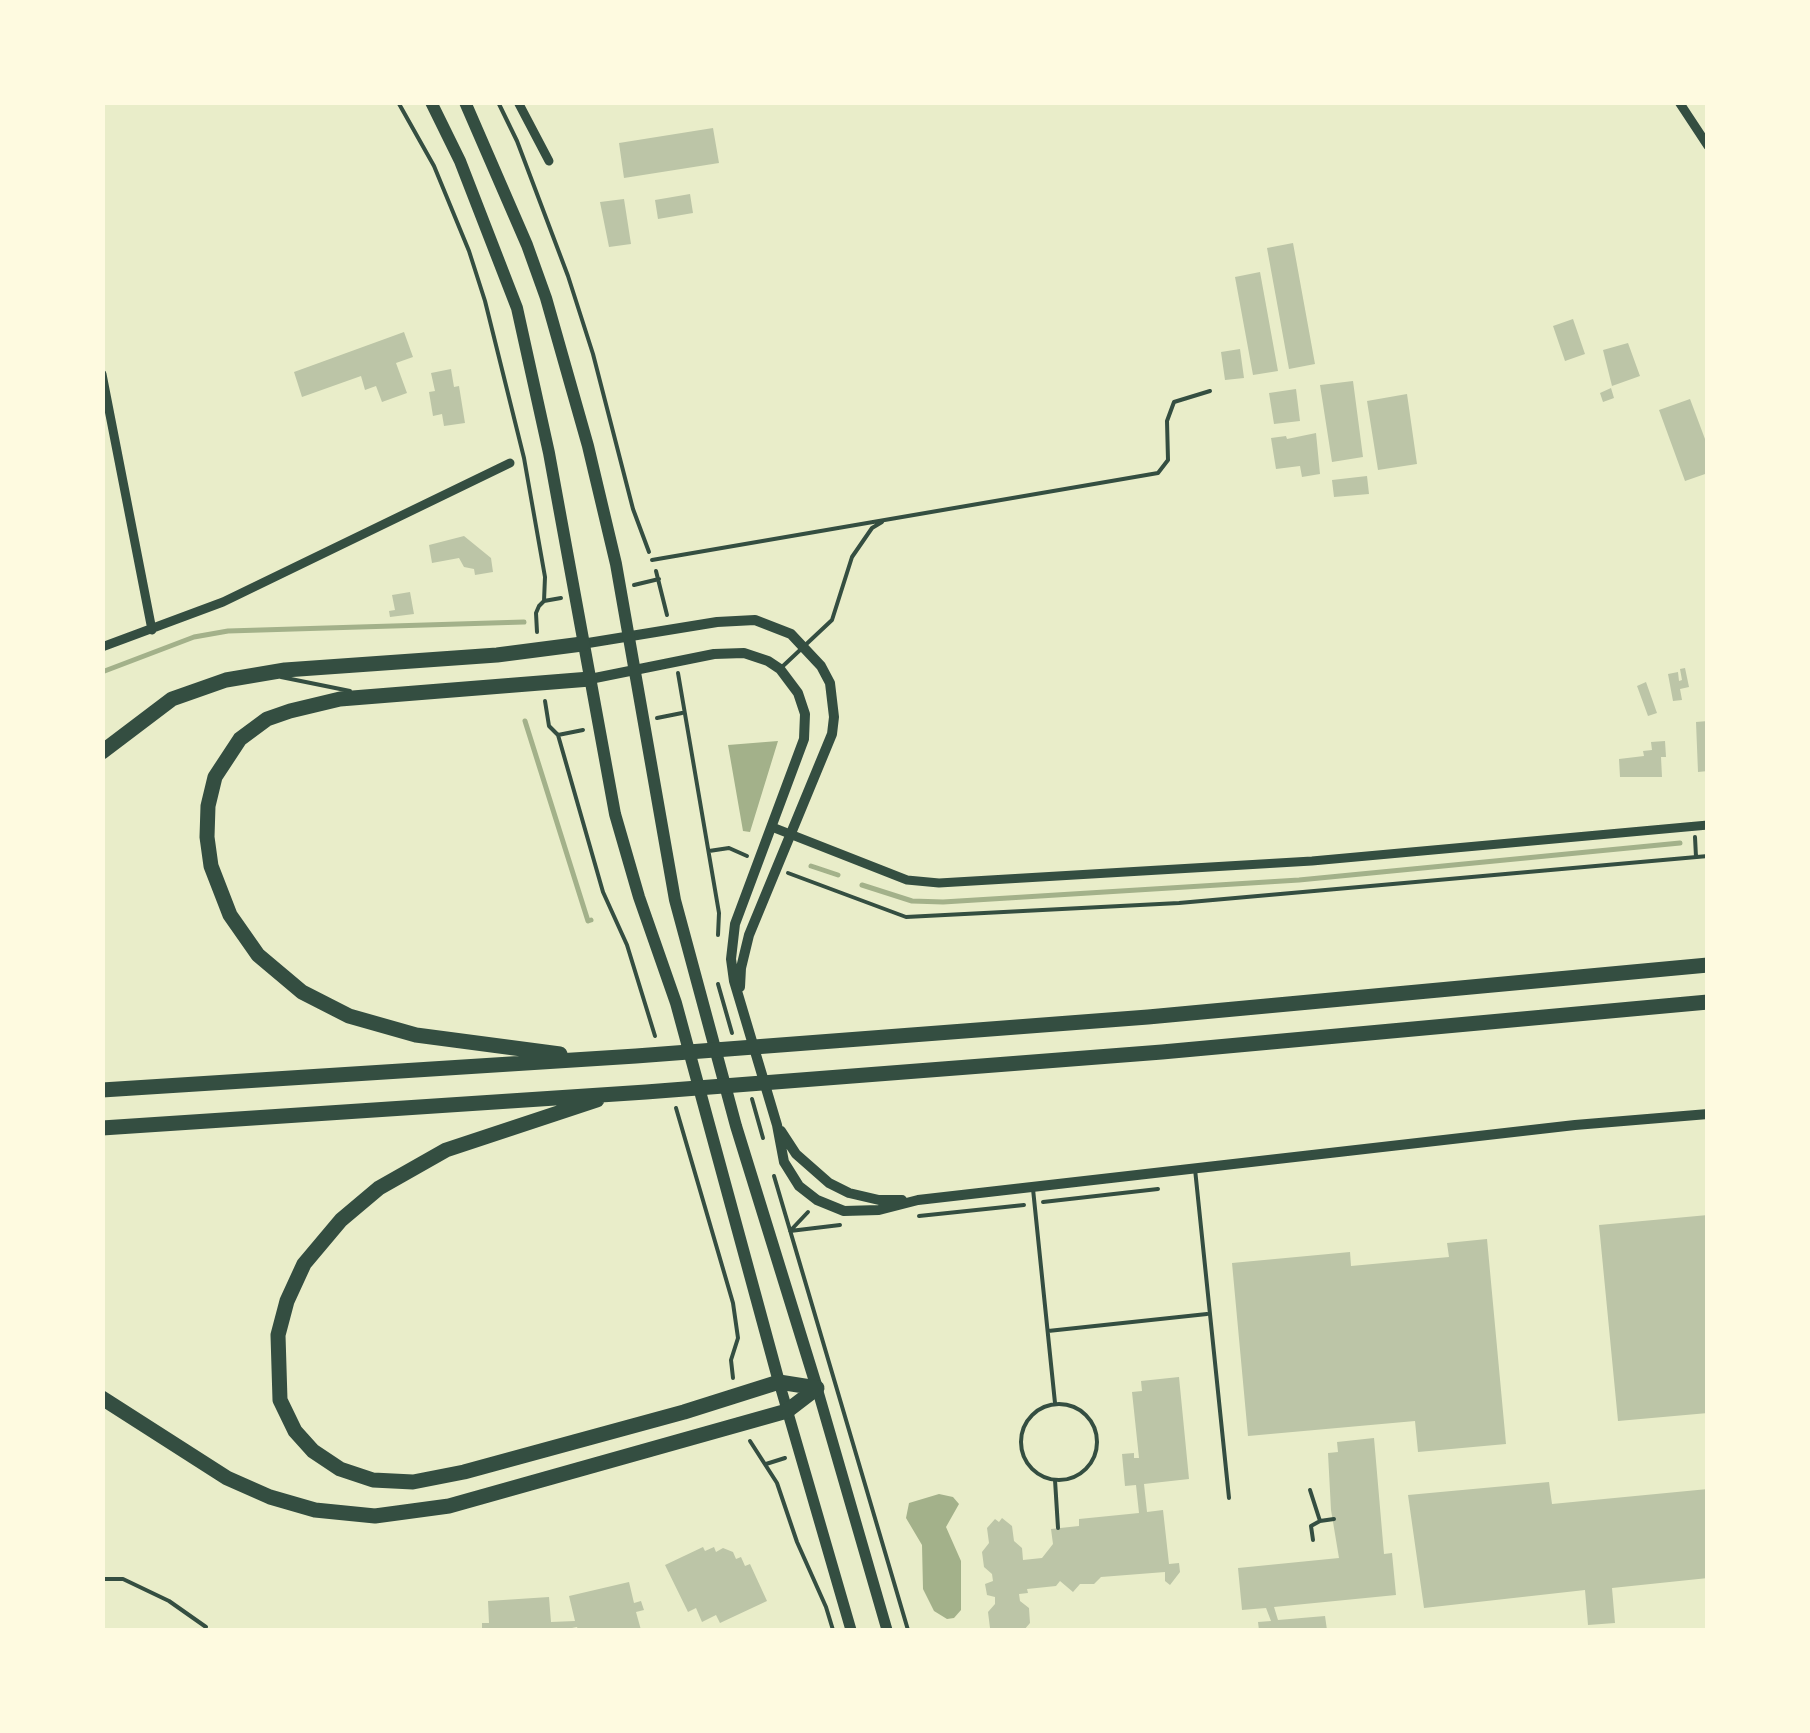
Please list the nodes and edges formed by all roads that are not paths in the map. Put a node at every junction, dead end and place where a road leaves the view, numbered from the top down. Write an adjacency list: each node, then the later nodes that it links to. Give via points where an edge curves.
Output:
1 (431, 102): 14 (main road, via 517,308 550,452)
2 (465, 102): 13 (main road, via 546,298 588,446)
3 (518, 102): 6 (street)
4 (1679, 102): 5 (street)
5 (1708, 146)
6 (549, 161)
7 (102, 374): 12 (street)
8 (1210, 391): 10 (lane, via 1174,402 1166,421 1168,460 1158,473)
9 (510, 464): 12 (street)
10 (886, 520): 11 (lane); 15 (lane, via 852,557 832,620)
11 (652, 560)
12 (152, 630): 16 (street)
13 (628, 636): 14 (street); 15 (street, via 755,620); 18 (main road)
14 (582, 644): 19 (highway); 20 (main road)
15 (805, 646): 17 (lane); 25 (street, via 830,684 834,717)
16 (102, 647)
17 (780, 669): 18 (street, via 729,652); 24 (street, via 798,693 806,726)
18 (635, 672): 20 (street); 41 (main road, via 701,1006)
19 (262, 673): 21 (lane); 22 (highway, via 172,699)
20 (590, 679): 21 (highway); 40 (main road, via 615,814 676,1003)
21 (374, 696): 29 (highway, via 312,704 268,719 226,756 215,777 206,838 230,915 279,975 349,1016 416,1036)
22 (102, 752)
23 (1708, 825): 25 (street, via 1312,860 939,883 907,880)
24 (772, 827): 25 (street); 27 (street, via 732,937)
25 (790, 835): 27 (street, via 749,934)
26 (1708, 965): 29 (highway, via 1187,1014)
27 (740, 993): 33 (street)
28 (1708, 1002): 31 (highway)
29 (599, 1058): 30 (highway)
30 (102, 1090)
31 (616, 1094): 34 (highway); 40 (highway, via 446,1150 379,1188 341,1220 304,1264 278,1335 280,1400 296,1431 340,1469 373,1480 413,1482)
32 (1708, 1114): 35 (street)
33 (777, 1125): 37 (street, via 813,1172 839,1188 879,1200); 37 (street, via 784,1162 816,1200 844,1211)
34 (102, 1128)
35 (1195, 1168): 36 (street); 38 (lane)
36 (1033, 1187): 37 (street); 39 (lane)
37 (918, 1200)
38 (1210, 1314): 39 (lane); 45 (lane)
39 (1048, 1331): 43 (lane)
40 (778, 1382): 41 (highway); 44 (main road)
41 (817, 1388): 44 (highway); 49 (main road)
42 (102, 1398): 44 (highway, via 227,1478 270,1497 375,1516 449,1506)
43 (1055, 1403): 43 (lane, via 1090,1418 1098,1442 1080,1475 1055,1480 1033,1470 1021,1448 1025,1424)
44 (787, 1411): 48 (main road)
45 (1229, 1498)
46 (102, 1578): 47 (lane, via 123,1579 169,1601)
47 (206, 1628)
48 (851, 1630)
49 (887, 1630)

